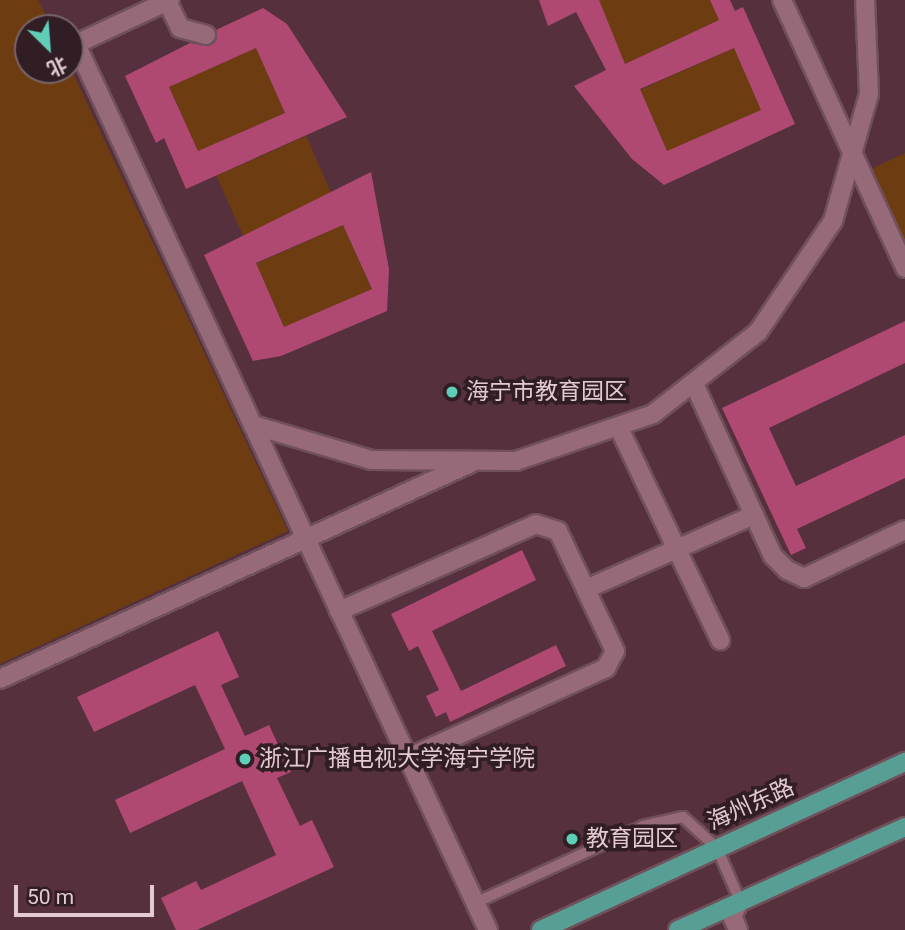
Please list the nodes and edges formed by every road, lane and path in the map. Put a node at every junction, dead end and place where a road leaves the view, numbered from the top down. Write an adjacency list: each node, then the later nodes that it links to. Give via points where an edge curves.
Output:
1 (782, 0): 5 (street)
2 (865, 0): 5 (street, via 869,94)
3 (168, 1): 4 (street, via 180,28); 8 (street, via 76,44)
4 (206, 35)
5 (852, 154): 6 (street); 7 (street, via 833,222 758,332)
6 (905, 268)
7 (695, 386): 9 (street); 11 (street)
8 (253, 425): 10 (street, via 372,460); 13 (street)
9 (620, 430): 10 (street, via 516,461); 16 (street)
10 (477, 461): 13 (street)
11 (754, 515): 12 (street, via 773,556 804,578); 14 (street)
12 (905, 530)
13 (305, 536): 15 (street); 17 (street)
14 (586, 589): 15 (street, via 558,531 536,524); 18 (street, via 615,651 606,668)
15 (340, 611): 18 (street)
16 (720, 640)
17 (0, 679)
18 (408, 758): 23 (street)
19 (905, 762): 21 (main road, 海州东路)
20 (905, 827): 22 (main road)
21 (717, 848): 22 (lane); 23 (lane, via 684,817 643,826); 25 (main road, 海州东路)
22 (740, 901): 26 (main road); 27 (street, via 732,916)
23 (475, 903): 24 (street)
24 (488, 930)
25 (541, 930)
26 (678, 930)
27 (738, 930)

